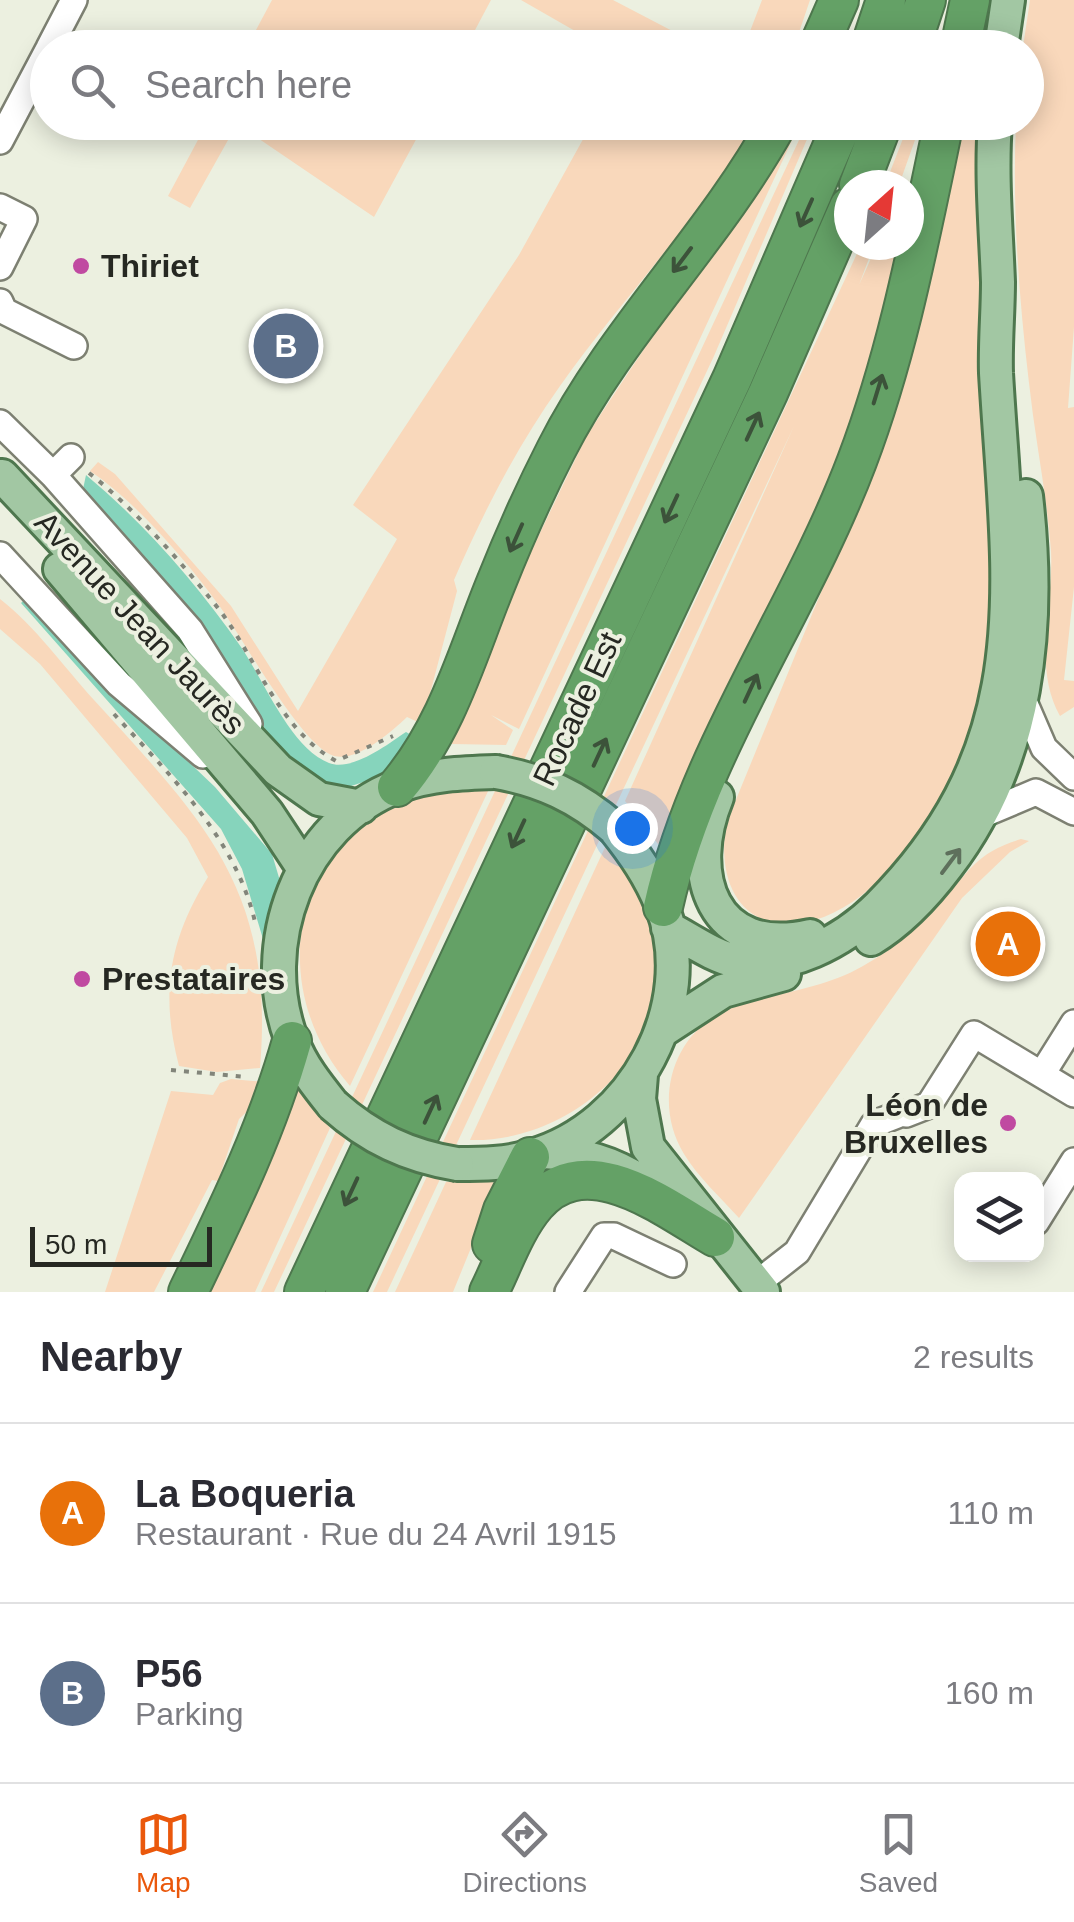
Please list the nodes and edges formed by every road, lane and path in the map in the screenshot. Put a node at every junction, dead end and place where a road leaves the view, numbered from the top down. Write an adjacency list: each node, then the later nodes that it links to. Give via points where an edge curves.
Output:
1 (74, 0): 7 (street)
2 (839, 0): 8 (highway)
3 (886, 0): 9 (highway)
4 (926, 0): 10 (highway)
5 (970, 0): 11 (highway)
6 (1008, 0): 12 (main road)
7 (58, 30)
8 (826, 30)
9 (876, 30)
10 (916, 30)
11 (964, 30)
12 (1004, 30)
13 (30, 84): 19 (street)
14 (768, 140): 33 (highway, one-way to 33, via 603,366 556,450)
15 (835, 140): 62 (highway, Rocade Est, one-way to 62, via 732,379)
16 (876, 140): 20 (highway)
17 (940, 140): 32 (highway, one-way to 17, via 857,462 911,280)
18 (995, 140): 24 (main road)
19 (0, 141)
20 (865, 170)
21 (0, 207): 23 (street, via 24,220)
22 (834, 242): 63 (highway, Rocade Est, one-way to 22)
23 (0, 267)
24 (998, 288): 34 (main road, via 996,370 1009,546); 34 (main road, via 1035,588 1022,697)
25 (0, 302): 26 (street, via 4,311)
26 (74, 346)
27 (1, 429): 28 (street, Avenue Jean Jaurès)
28 (64, 464): 33 (path, via 114,493 218,609 290,720 322,754 336,761 355,756 410,728); 35 (street, Avenue Jean Jaurès, via 190,630)
29 (1, 489): 35 (main road, Avenue Jean Jaurès); 37 (main road, Avenue Jean Jaurès)
30 (0, 556): 37 (street, Avenue Jean Jaurès, via 119,684)
31 (112, 712): 46 (path, via 216,835 248,888)
32 (731, 731): 44 (main road, via 702,854 709,893 725,918 744,934 769,940 828,932); 45 (highway, via 691,813)
33 (432, 739): 38 (highway)
34 (1004, 747): 36 (street); 39 (street); 42 (main road); 44 (main road, via 910,875)
35 (278, 770): 40 (main road, Avenue Jean Jaurès, via 319,799)
36 (1074, 777)
37 (240, 786): 43 (main road, Avenue Jean Jaurès)
38 (396, 786): 40 (main road); 45 (main road, bridge, via 445,773 496,772 548,784 614,828 643,864)
39 (1036, 792): 41 (street); 42 (street)
40 (361, 806): 43 (main road)
41 (1074, 812)
42 (984, 814): 48 (main road, one-way to 42, via 723,991 822,964 876,936 924,897)
43 (304, 869): 49 (main road, via 286,910 278,954 280,998)
44 (870, 915): 45 (main road, via 824,948 762,964 734,961)
45 (665, 918): 48 (main road, via 672,979)
46 (259, 939)
47 (1074, 1023): 51 (street)
48 (662, 1030): 52 (main road)
49 (292, 1041): 53 (highway); 55 (main road, bridge, via 333,1104 377,1139 456,1164)
50 (171, 1070): 53 (path)
51 (1042, 1074): 54 (street); 60 (street, via 974,1034 929,1105 874,1124 797,1252)
52 (641, 1075): 55 (main road, via 582,1134); 58 (main road, via 648,1147)
53 (281, 1080): 61 (highway, via 250,1166)
54 (1074, 1094)
55 (537, 1155): 58 (main road, via 574,1154 612,1164); 64 (highway, via 503,1210)
56 (1074, 1161): 57 (street)
57 (1044, 1209)
58 (715, 1237): 60 (main road); 65 (highway, via 622,1184 571,1183 537,1202)
59 (672, 1264): 66 (street, via 604,1236)
60 (760, 1288)
61 (188, 1292)
62 (304, 1292)
63 (345, 1292)
64 (471, 1292)
65 (489, 1292)
66 (568, 1292)

